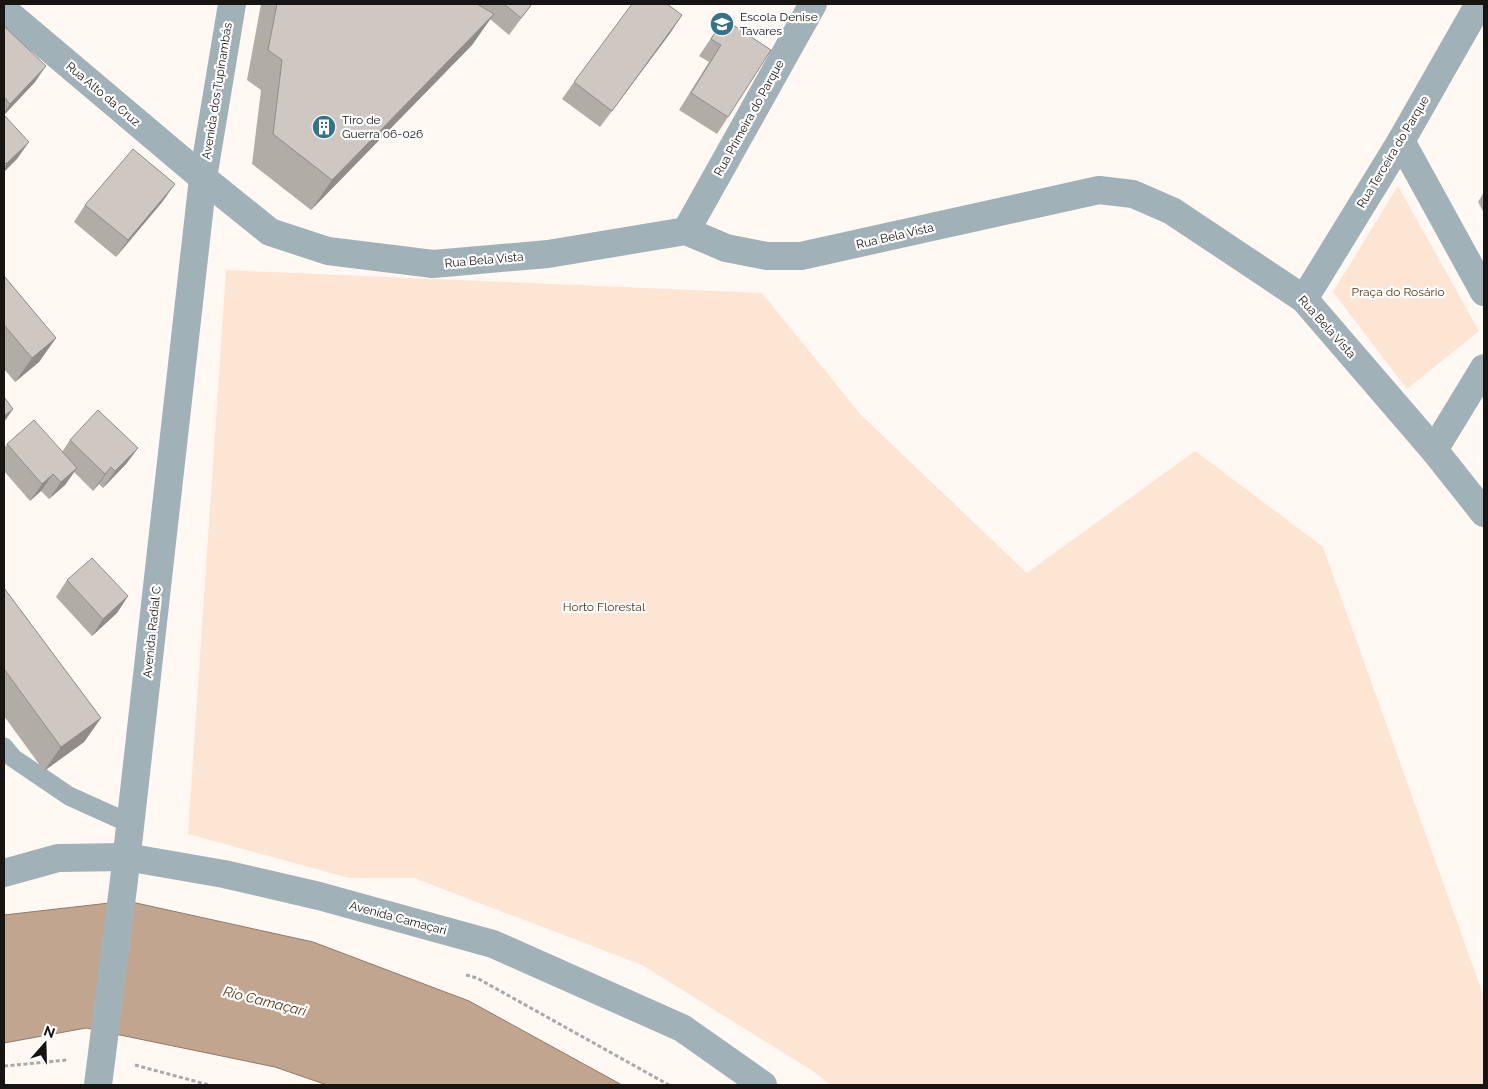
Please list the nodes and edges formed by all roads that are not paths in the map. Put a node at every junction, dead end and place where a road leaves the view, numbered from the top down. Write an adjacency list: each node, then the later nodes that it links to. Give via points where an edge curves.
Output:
1 (232, 4): 6 (street, Avenida dos Tupinambás)
2 (813, 4): 7 (street, Rua Primeira do Parque)
3 (1479, 4): 5 (street, Rua Terceira do Parque)
4 (4, 10): 6 (street, Rua Alto da Cruz)
5 (1401, 140): 8 (street); 9 (street, Rua Terceira do Parque)
6 (203, 178): 7 (street, Rua Bela Vista, via 270,232 328,251 433,264 548,254); 14 (street, Avenida Radial C)
7 (686, 231): 9 (street, Rua Bela Vista, via 726,248 767,256 801,256 1099,190 1134,194 1172,211)
8 (1484, 292)
9 (1304, 299): 11 (street, Rua Bela Vista)
10 (1484, 368): 11 (street)
11 (1434, 450): 12 (street, Rua Bela Vista)
12 (1484, 513)
13 (4, 747): 14 (lane, via 13,758 69,796)
14 (130, 824): 15 (street, Avenida Radial C)
15 (126, 857): 16 (street, Avenida Camaçari, via 58,858); 17 (street, Avenida Radial C); 18 (street, Avenida Camaçari, via 224,874 319,896 493,944 682,1028)
16 (4, 873)
17 (98, 1085)
18 (763, 1085)

